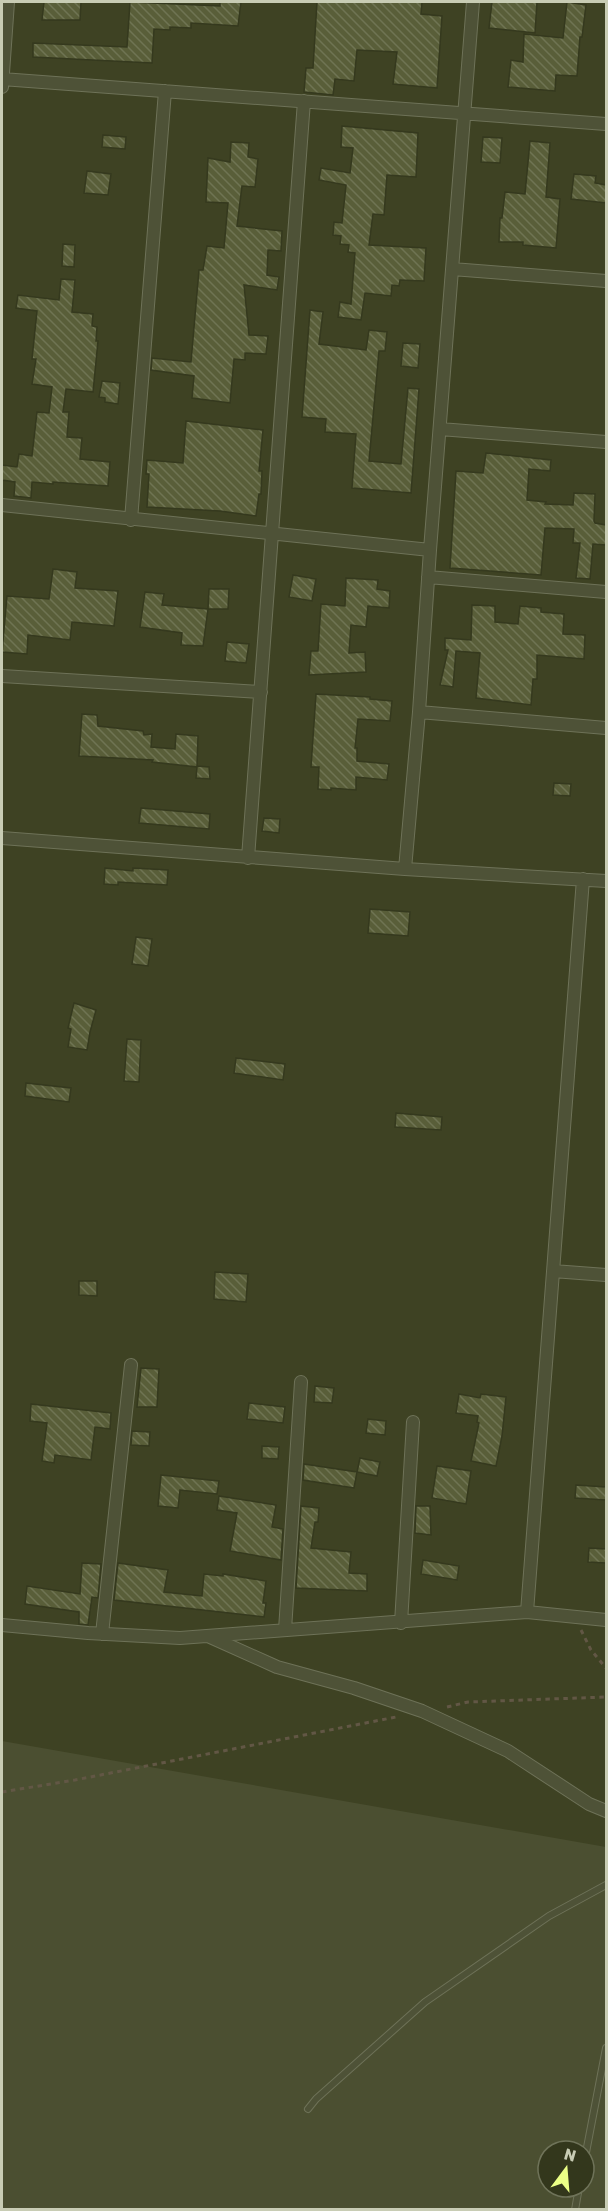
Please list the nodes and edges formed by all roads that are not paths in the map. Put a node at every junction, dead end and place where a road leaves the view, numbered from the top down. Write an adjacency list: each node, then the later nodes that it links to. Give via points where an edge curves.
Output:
1 (8, 2): 3 (street)
2 (473, 2): 7 (street)
3 (2, 79): 4 (street); 5 (street)
4 (2, 87)
5 (165, 91): 6 (street); 14 (street)
6 (304, 101): 7 (street); 15 (street)
7 (465, 112): 8 (street); 9 (street)
8 (606, 124)
9 (452, 269): 10 (street); 11 (street)
10 (606, 281)
11 (440, 429): 12 (street); 16 (street)
12 (606, 442)
13 (2, 505): 14 (street)
14 (131, 520): 15 (street)
15 (273, 533): 16 (street); 20 (street)
16 (430, 550): 17 (street)
17 (428, 577): 18 (street); 21 (street)
18 (606, 592)
19 (2, 676): 20 (street)
20 (261, 692): 24 (street)
21 (419, 712): 22 (street); 25 (street)
22 (606, 728)
23 (2, 837): 24 (street)
24 (248, 858): 25 (street)
25 (405, 869): 26 (street)
26 (583, 879): 27 (street); 28 (street)
27 (606, 881)
28 (553, 1271): 29 (street); 33 (street)
29 (606, 1275)
30 (131, 1365): 38 (street)
31 (301, 1383): 37 (street)
32 (413, 1422): 35 (street)
33 (527, 1612): 34 (street); 35 (street)
34 (606, 1620)
35 (401, 1623): 37 (street)
36 (2, 1625): 38 (street)
37 (285, 1630): 39 (street)
38 (102, 1634): 39 (street)
39 (207, 1636): 40 (street, via 277,1667 422,1712 508,1751)
40 (606, 1811)
41 (606, 1885): 43 (lane, via 549,1916 425,2002)
42 (606, 2048): 44 (lane)
43 (308, 2109)
44 (589, 2139)

